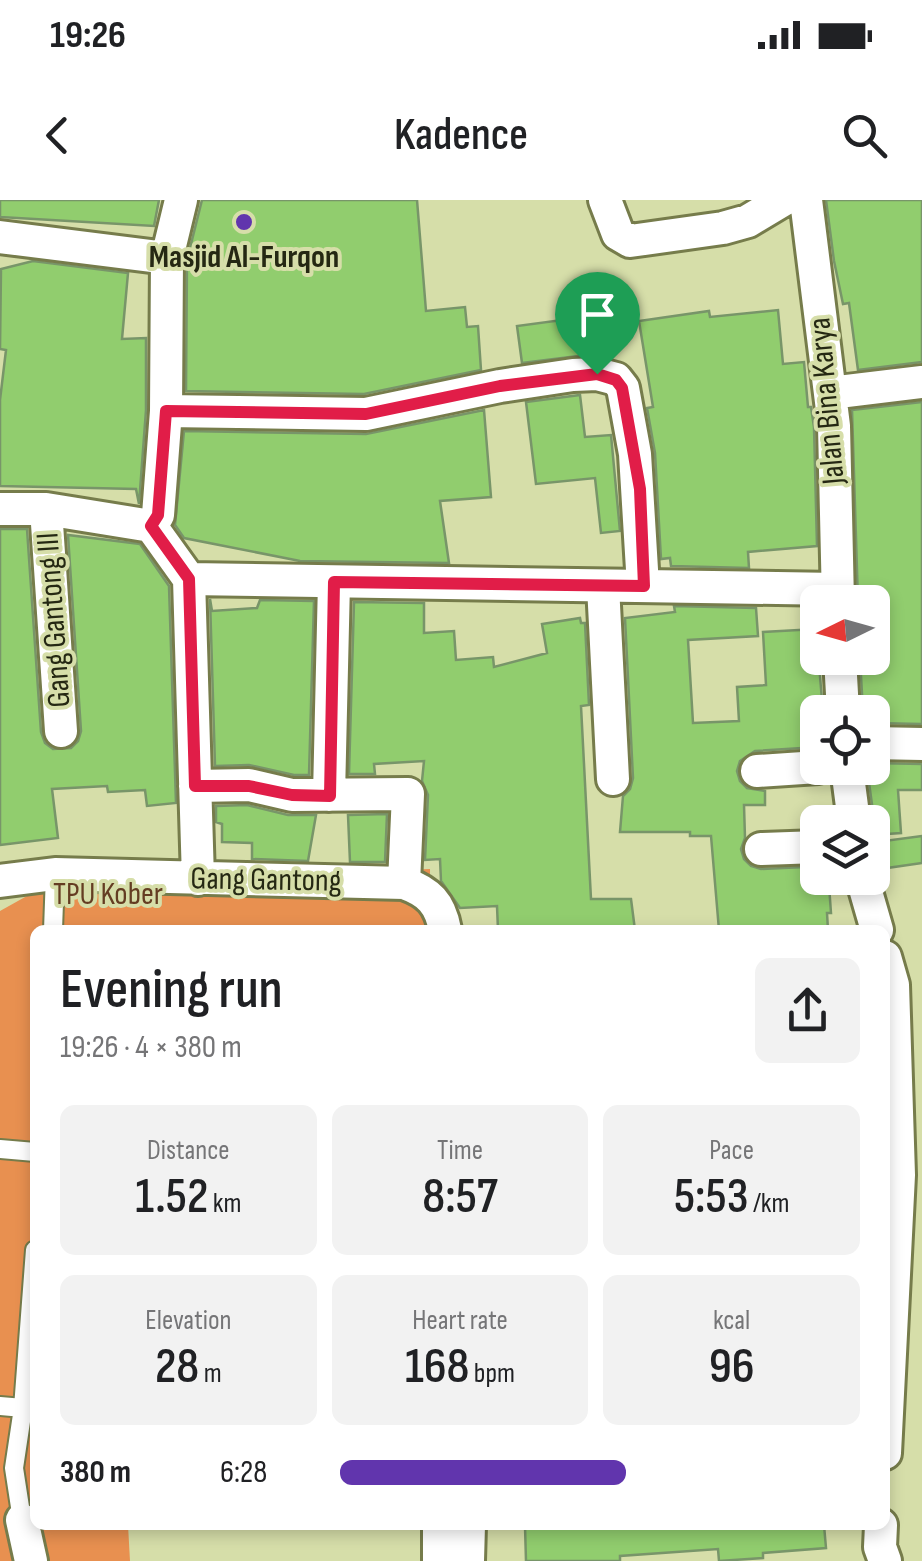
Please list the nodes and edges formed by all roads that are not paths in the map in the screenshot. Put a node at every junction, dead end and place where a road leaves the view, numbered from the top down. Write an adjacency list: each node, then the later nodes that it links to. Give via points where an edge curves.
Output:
1 (181, 200): 6 (street)
2 (605, 200): 3 (street, via 618,234 630,241 724,228)
3 (783, 200)
4 (806, 200): 8 (street, Jalan Bina Karya)
5 (0, 237): 6 (street)
6 (166, 258): 9 (street)
7 (922, 382): 8 (street)
8 (830, 393): 15 (street, Jalan Bina Karya)
9 (166, 411): 12 (street, via 158,515); 17 (street, via 366,414 555,377 597,374 616,380 638,472)
10 (0, 509): 11 (street)
11 (46, 509): 12 (street); 19 (street, Gang Gantong III)
12 (151, 526): 13 (street)
13 (189, 579): 14 (street); 25 (street)
14 (334, 582): 16 (street); 26 (street)
15 (837, 585)
16 (603, 586): 17 (street); 24 (street)
17 (644, 586): 18 (street)
18 (800, 594)
19 (61, 732)
20 (890, 743): 21 (street)
21 (922, 744)
22 (800, 769): 23 (street)
23 (757, 771)
24 (613, 779)
25 (195, 786): 26 (street); 30 (street)
26 (330, 796): 32 (street, via 408,794)
27 (800, 848): 28 (street)
28 (761, 849)
29 (54, 874): 30 (street, Gang Gantong); 31 (street, Gang Gantong); 34 (lane)
30 (198, 879): 32 (street, Gang Gantong)
31 (0, 880)
32 (404, 883): 35 (street, via 436,900)
33 (867, 895): 36 (street)
34 (53, 925)
35 (444, 925)
36 (876, 925)
37 (890, 993): 40 (street)
38 (0, 1150): 39 (lane)
39 (30, 1152)
40 (910, 1176): 42 (street)
41 (30, 1316): 44 (lane)
42 (890, 1398)
43 (0, 1406): 44 (lane)
44 (23, 1408): 45 (lane, via 14,1468)
45 (22, 1520): 49 (street)
46 (440, 1530): 50 (street)
47 (469, 1530): 51 (street)
48 (882, 1530): 52 (street)
49 (31, 1561)
50 (439, 1561)
51 (468, 1561)
52 (885, 1561)

